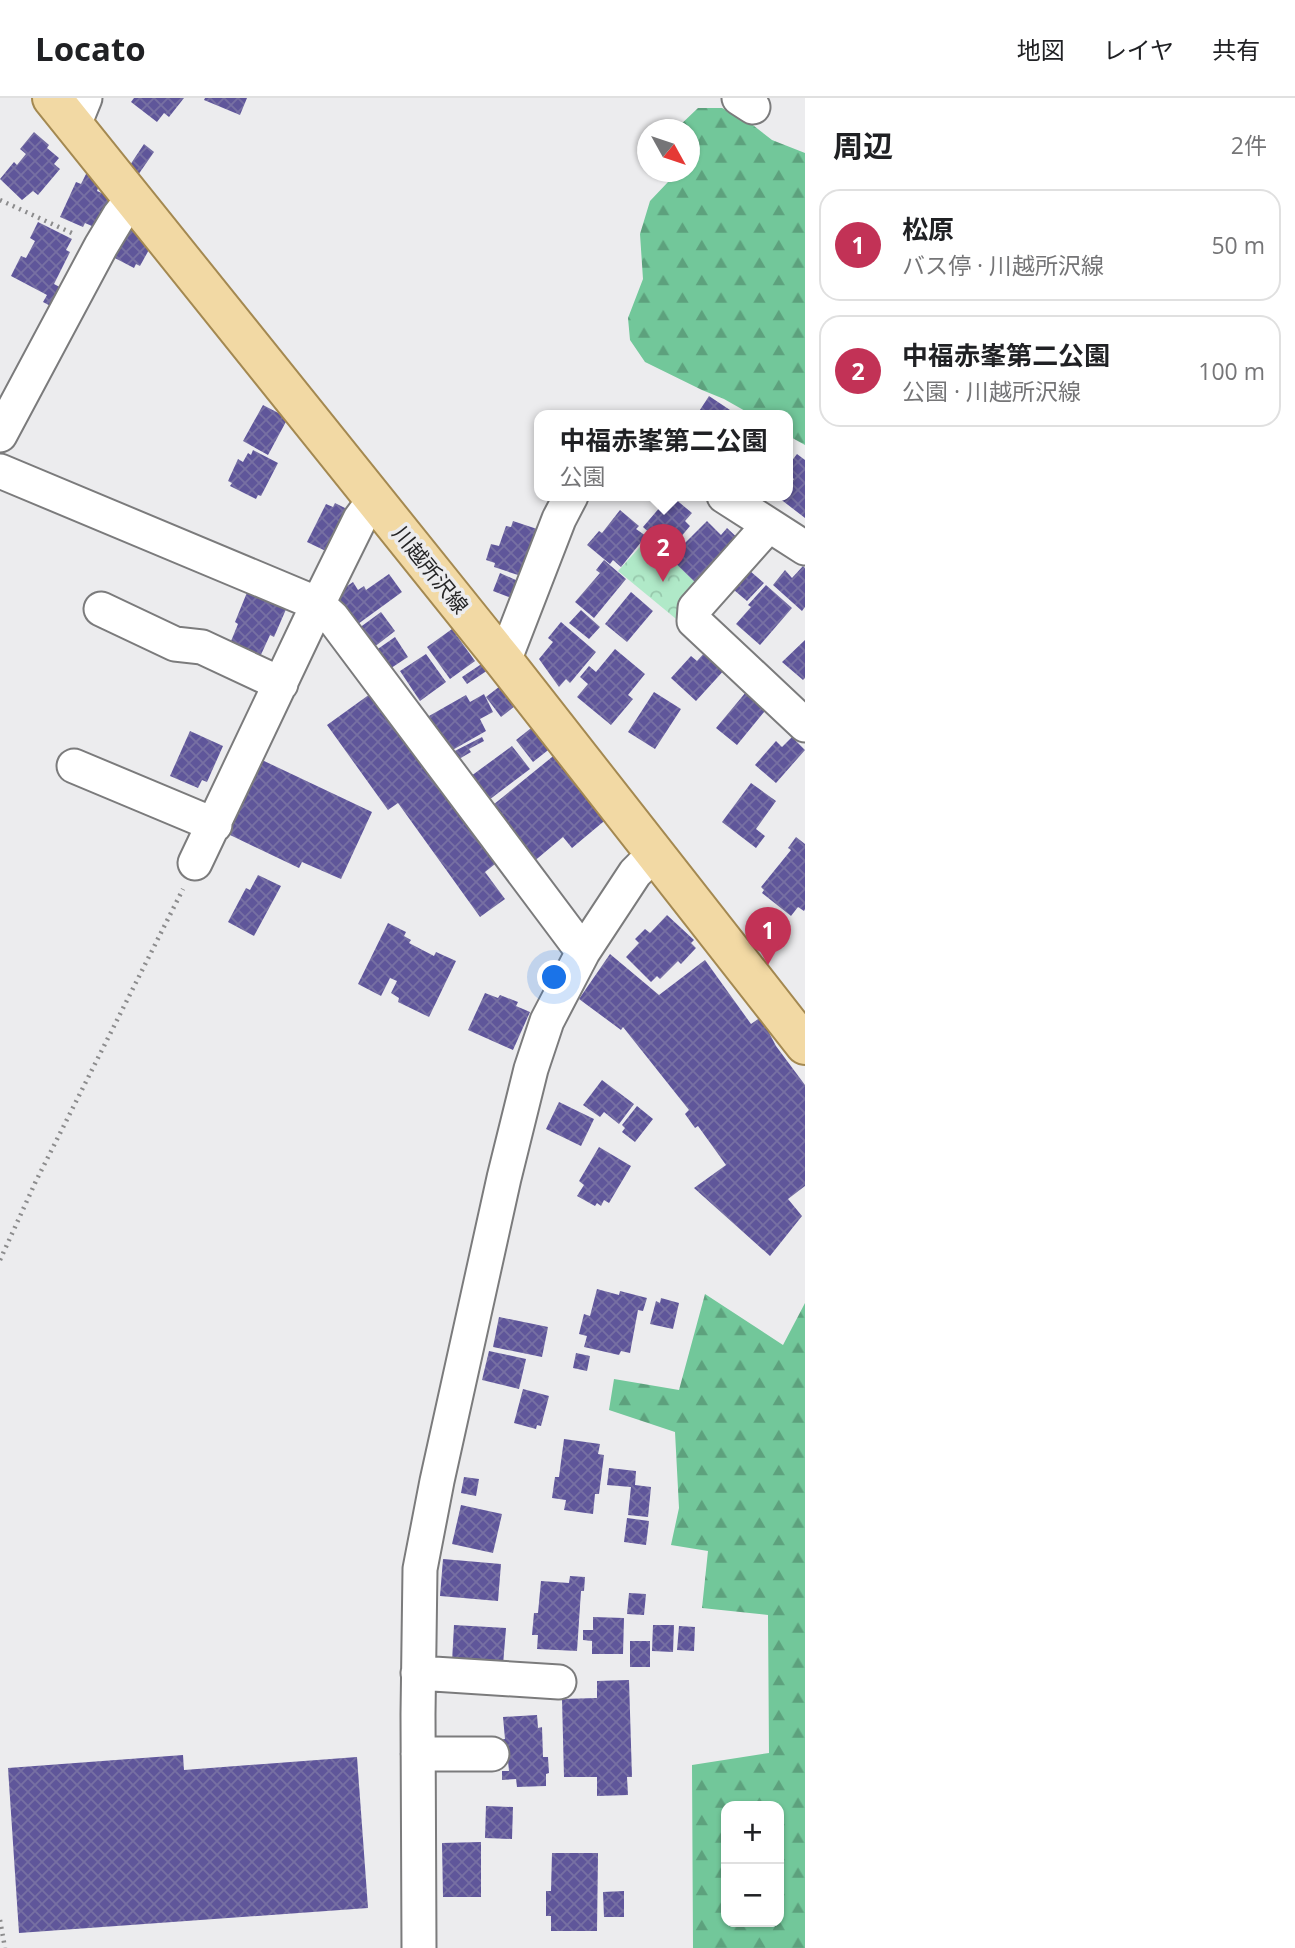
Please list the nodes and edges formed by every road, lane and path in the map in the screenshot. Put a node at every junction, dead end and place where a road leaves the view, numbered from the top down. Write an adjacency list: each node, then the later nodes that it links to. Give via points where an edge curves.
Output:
1 (70, 107): 2 (main road, 川越所沢線)
2 (133, 198): 4 (street); 7 (main road, 川越所沢線)
3 (0, 200): 4 (path)
4 (101, 246): 5 (street)
5 (0, 435)
6 (0, 471): 12 (street)
7 (374, 500): 12 (street); 14 (main road, 川越所沢線)
8 (568, 501): 14 (street)
9 (731, 501): 10 (street)
10 (768, 526): 11 (street); 16 (street, via 695,608 694,621)
11 (805, 548)
12 (318, 604): 15 (street); 21 (street)
13 (101, 609): 15 (street, via 175,644 202,647)
14 (504, 661): 19 (main road, 川越所沢線)
15 (281, 684): 18 (street)
16 (805, 724)
17 (74, 765): 18 (street)
18 (215, 825): 20 (street)
19 (654, 854): 21 (street, via 635,873); 22 (main road, 川越所沢線)
20 (195, 863): 23 (path)
21 (583, 952): 24 (street, via 543,1033 504,1178 420,1569)
22 (805, 1045)
23 (0, 1259)
24 (418, 1673): 25 (street); 26 (street)
25 (559, 1682)
26 (418, 1754): 27 (street); 30 (street)
27 (492, 1754)
28 (0, 1920): 29 (path)
29 (5, 1948)
30 (419, 1948)

